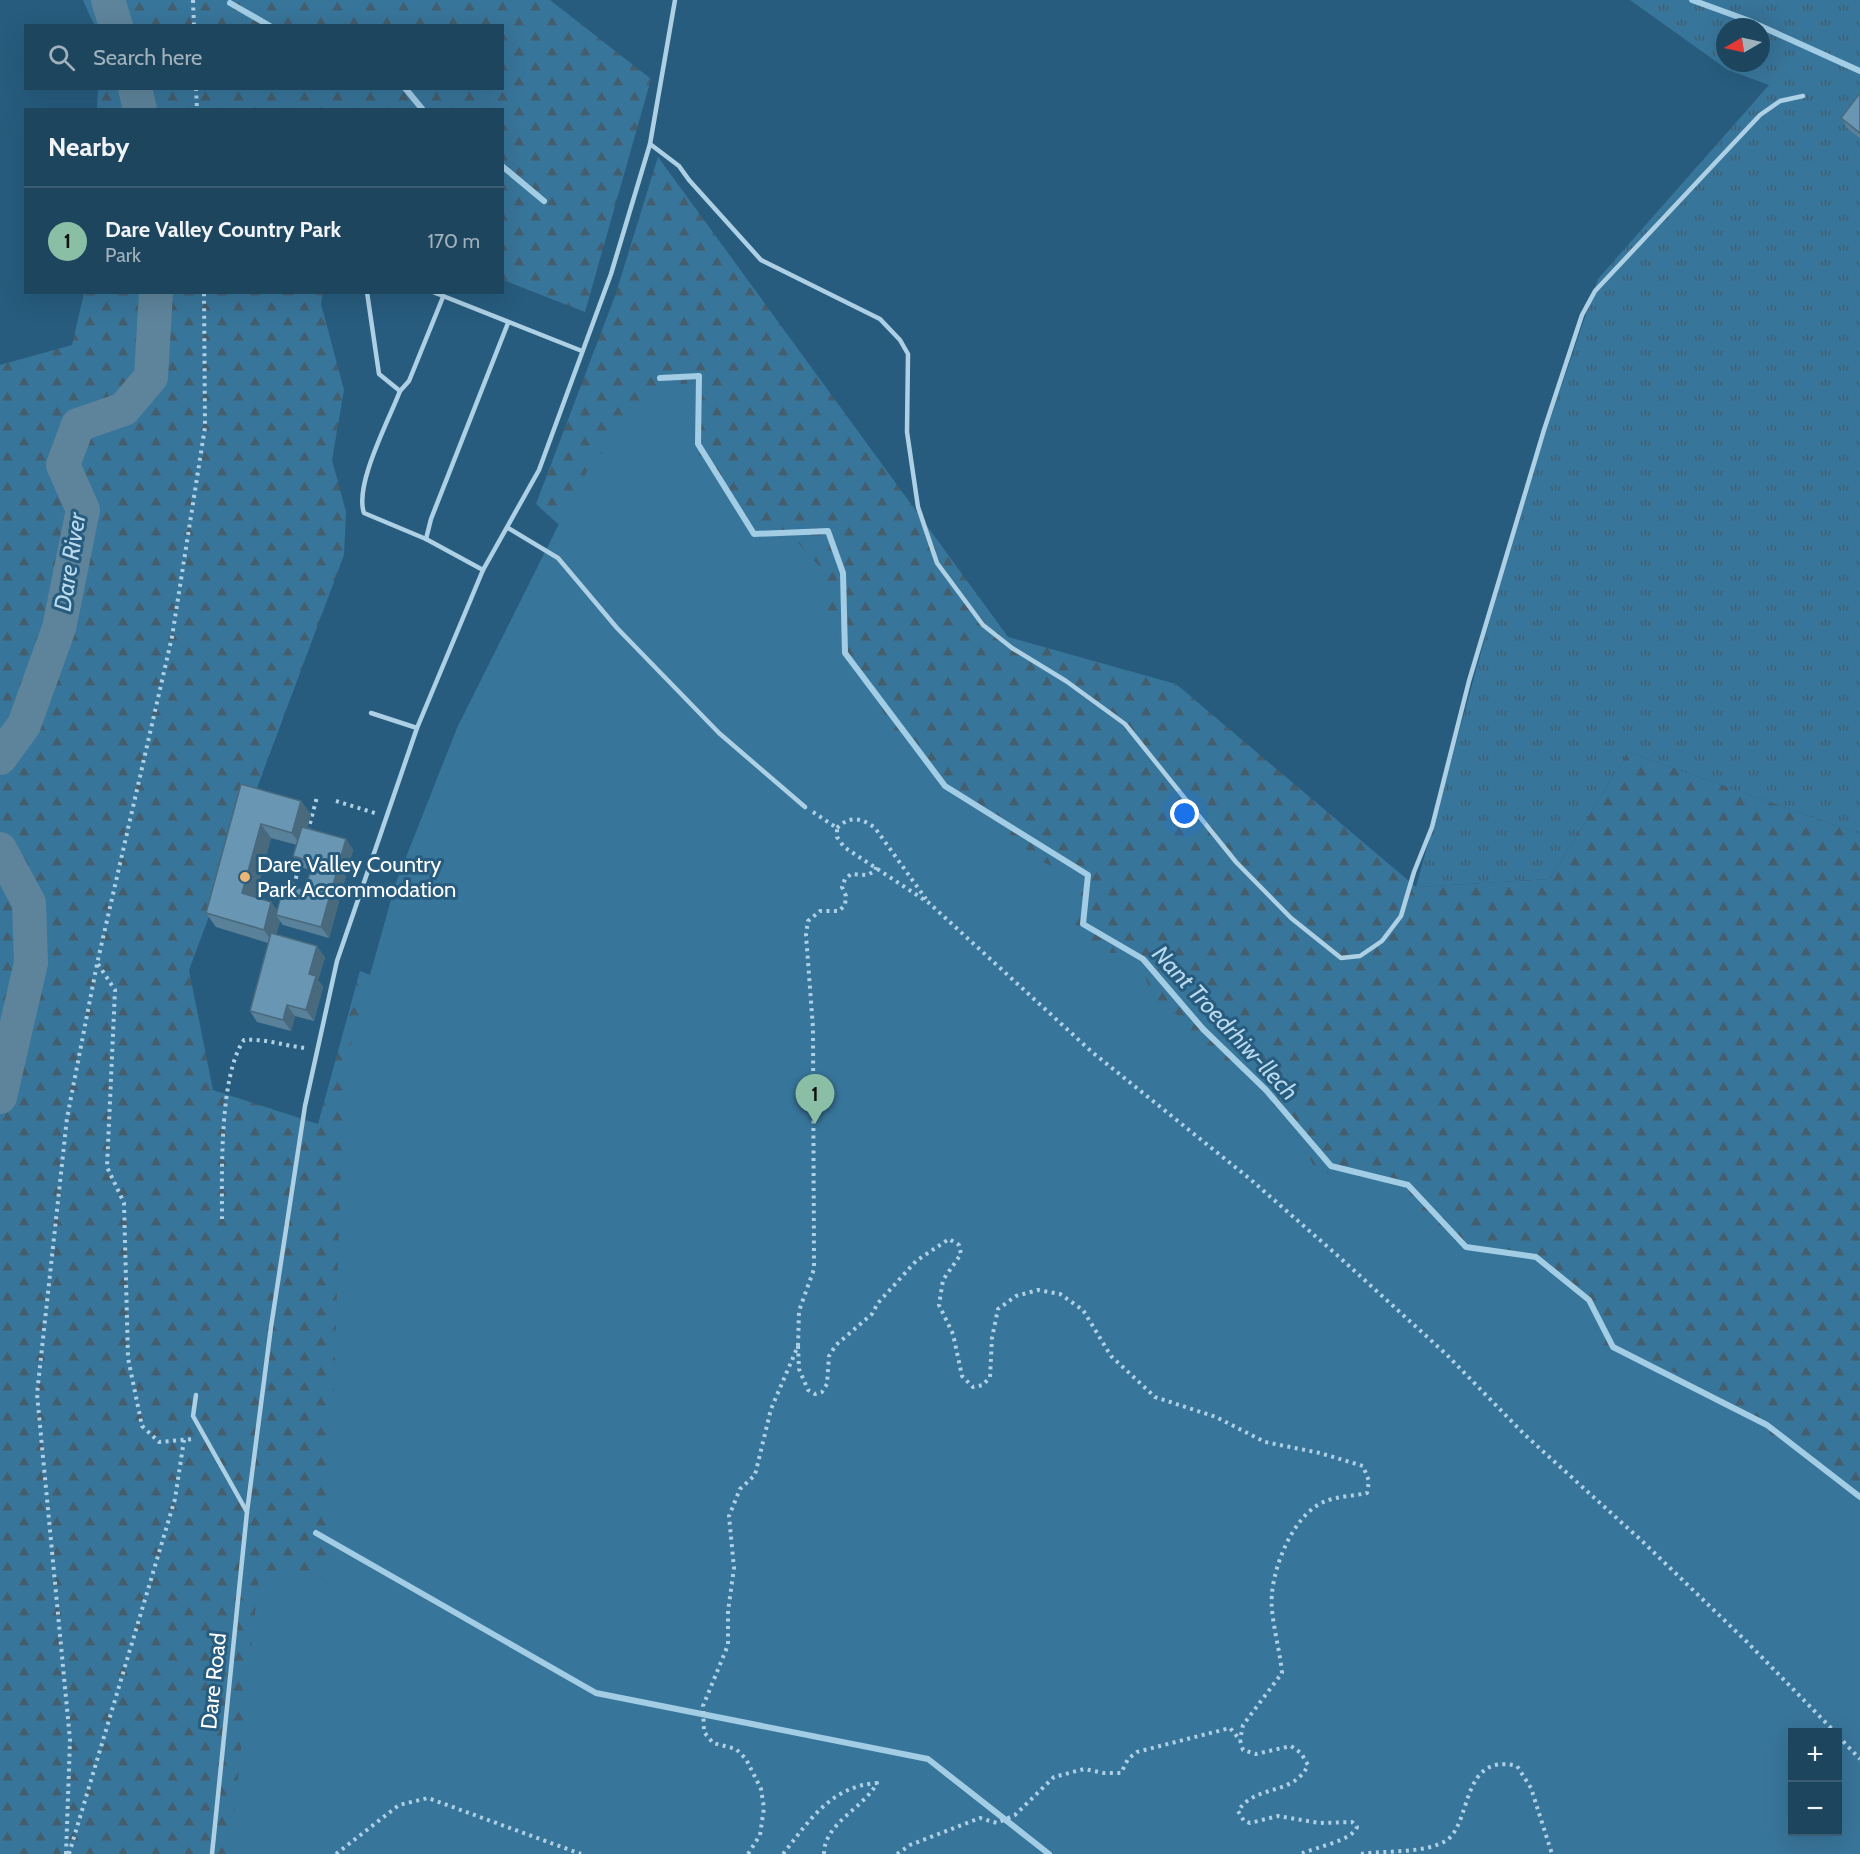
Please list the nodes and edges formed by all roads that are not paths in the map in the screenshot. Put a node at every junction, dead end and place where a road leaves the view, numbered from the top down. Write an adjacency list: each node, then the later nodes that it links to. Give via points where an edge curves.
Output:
1 (675, 0): 3 (lane, Dare Road)
2 (1803, 96): 3 (lane, via 1780,101 1760,115 1595,291 1582,315 1468,681 1432,827 1401,916 1382,941 1360,957 1341,958 1291,918 1236,862 1125,723 1011,648 983,625 957,592 937,563 918,507 907,432 908,354 900,340 880,319 761,260 679,166)
3 (650, 144): 8 (lane, Dare Road, via 611,274)
4 (367, 294): 9 (lane, via 379,374)
5 (437, 294): 6 (lane)
6 (443, 297): 7 (lane); 9 (lane, via 409,381)
7 (508, 324): 8 (lane); 11 (lane)
8 (582, 351): 10 (lane, Dare Road, via 539,470)
9 (400, 392): 11 (lane, via 365,481 361,503 364,513)
10 (508, 528): 12 (lane, Dare Road); 15 (lane, via 558,558 617,628 719,733)
11 (426, 539): 12 (lane)
12 (483, 570): 14 (lane, Dare Road)
13 (371, 713): 14 (lane)
14 (417, 728): 17 (lane, Dare Road, via 337,961 304,1106)
15 (805, 807)
16 (196, 1395): 17 (lane, via 193,1416)
17 (247, 1512): 18 (lane, Dare Road)
18 (212, 1854)

